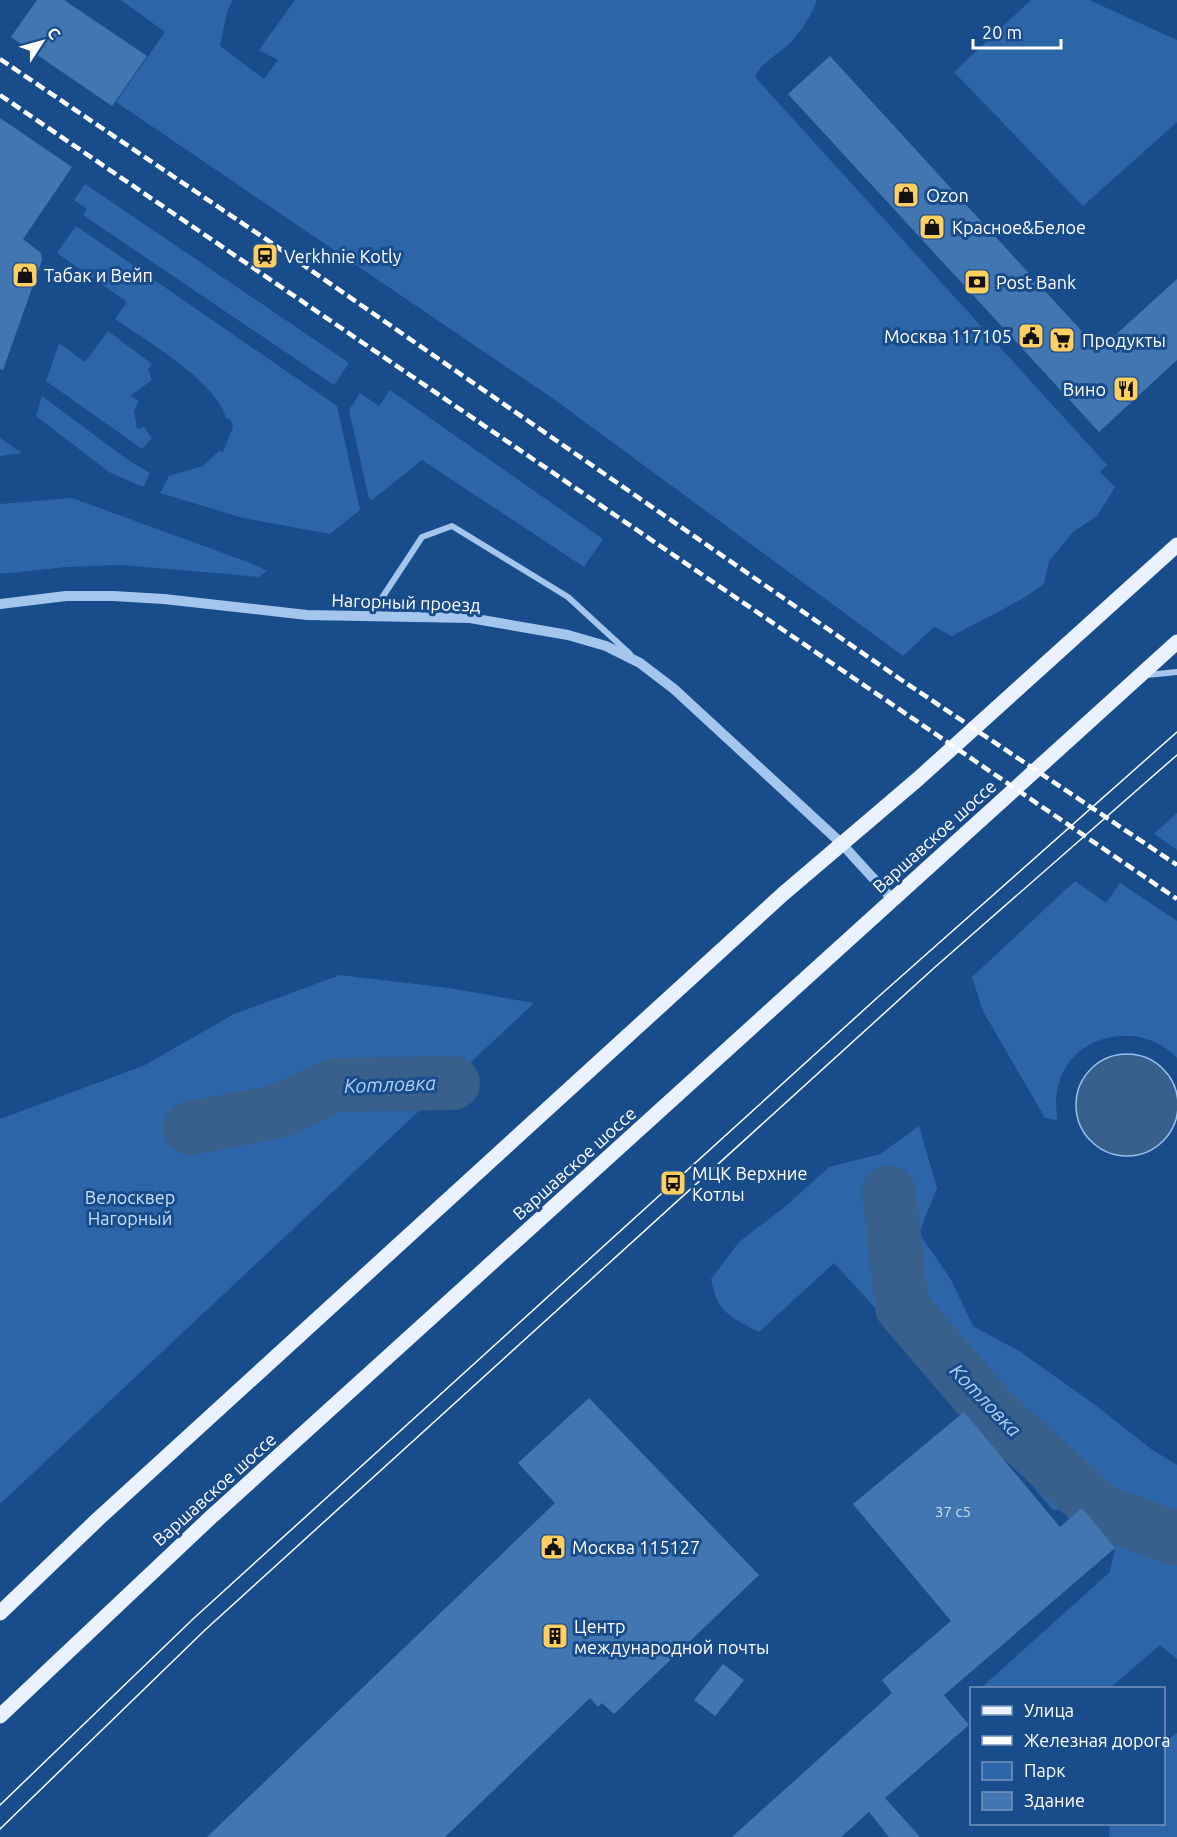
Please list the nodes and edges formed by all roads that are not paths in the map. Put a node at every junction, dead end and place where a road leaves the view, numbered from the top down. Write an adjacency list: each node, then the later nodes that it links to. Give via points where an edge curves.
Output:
1 (1177, 545): 8 (main road, via 918,779)
2 (0, 604): 3 (street, Нагорный проезд, via 66,596 113,596)
3 (368, 618): 5 (street, Нагорный проезд, via 470,618 568,635 606,646); 5 (street, via 422,537 452,526 568,597)
4 (1177, 642): 7 (main road, Варшавское шоссе)
5 (640, 663): 8 (street, Нагорный проезд, via 674,689)
6 (1177, 672): 7 (street)
7 (1138, 678): 9 (main road, Варшавское шоссе)
8 (841, 843): 9 (street, Нагорный проезд); 10 (main road, via 114,1504)
9 (893, 900): 11 (main road, Варшавское шоссе, via 210,1518)
10 (0, 1613)
11 (0, 1716)

